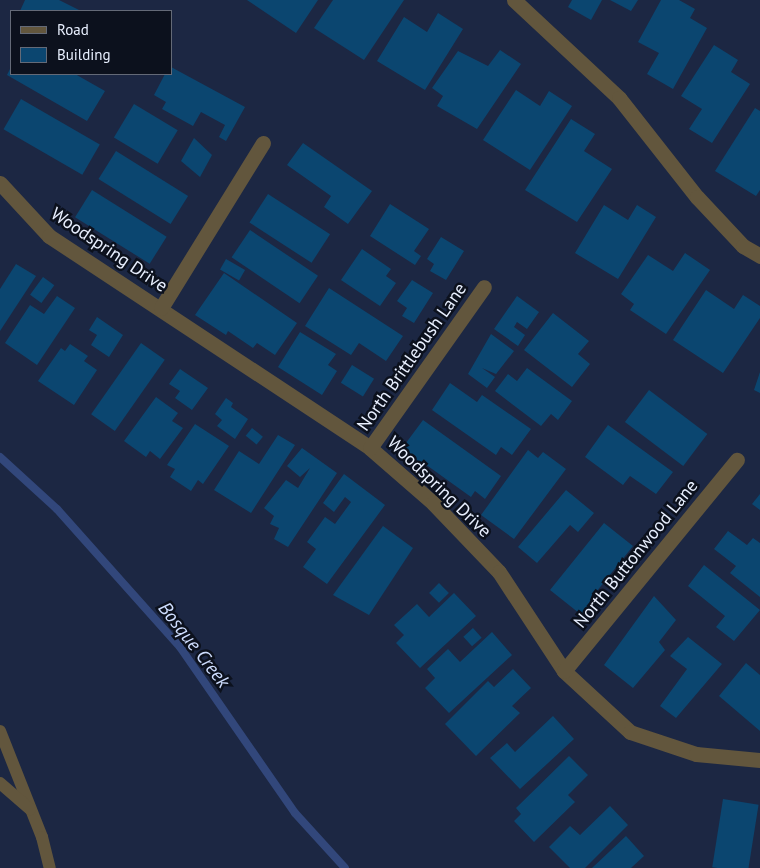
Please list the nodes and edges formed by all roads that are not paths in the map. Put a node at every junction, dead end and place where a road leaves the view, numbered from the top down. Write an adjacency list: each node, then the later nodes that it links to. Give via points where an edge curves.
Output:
1 (514, 0): 4 (street, via 620,98 698,197 743,246)
2 (263, 143): 6 (street)
3 (0, 183): 6 (street, Woodspring Drive, via 49,236)
4 (760, 256)
5 (484, 287): 7 (street, North Brittlebush Lane)
6 (161, 308): 7 (street, Woodspring Drive)
7 (370, 448): 9 (street, Woodspring Drive, via 434,503 499,572)
8 (737, 460): 9 (street, North Buttonwood Lane)
9 (564, 671): 11 (street, Woodspring Drive, via 630,732 696,754)
10 (0, 731): 13 (lane)
11 (760, 760)
12 (0, 783): 13 (lane)
13 (32, 810): 14 (lane)
14 (50, 868)

